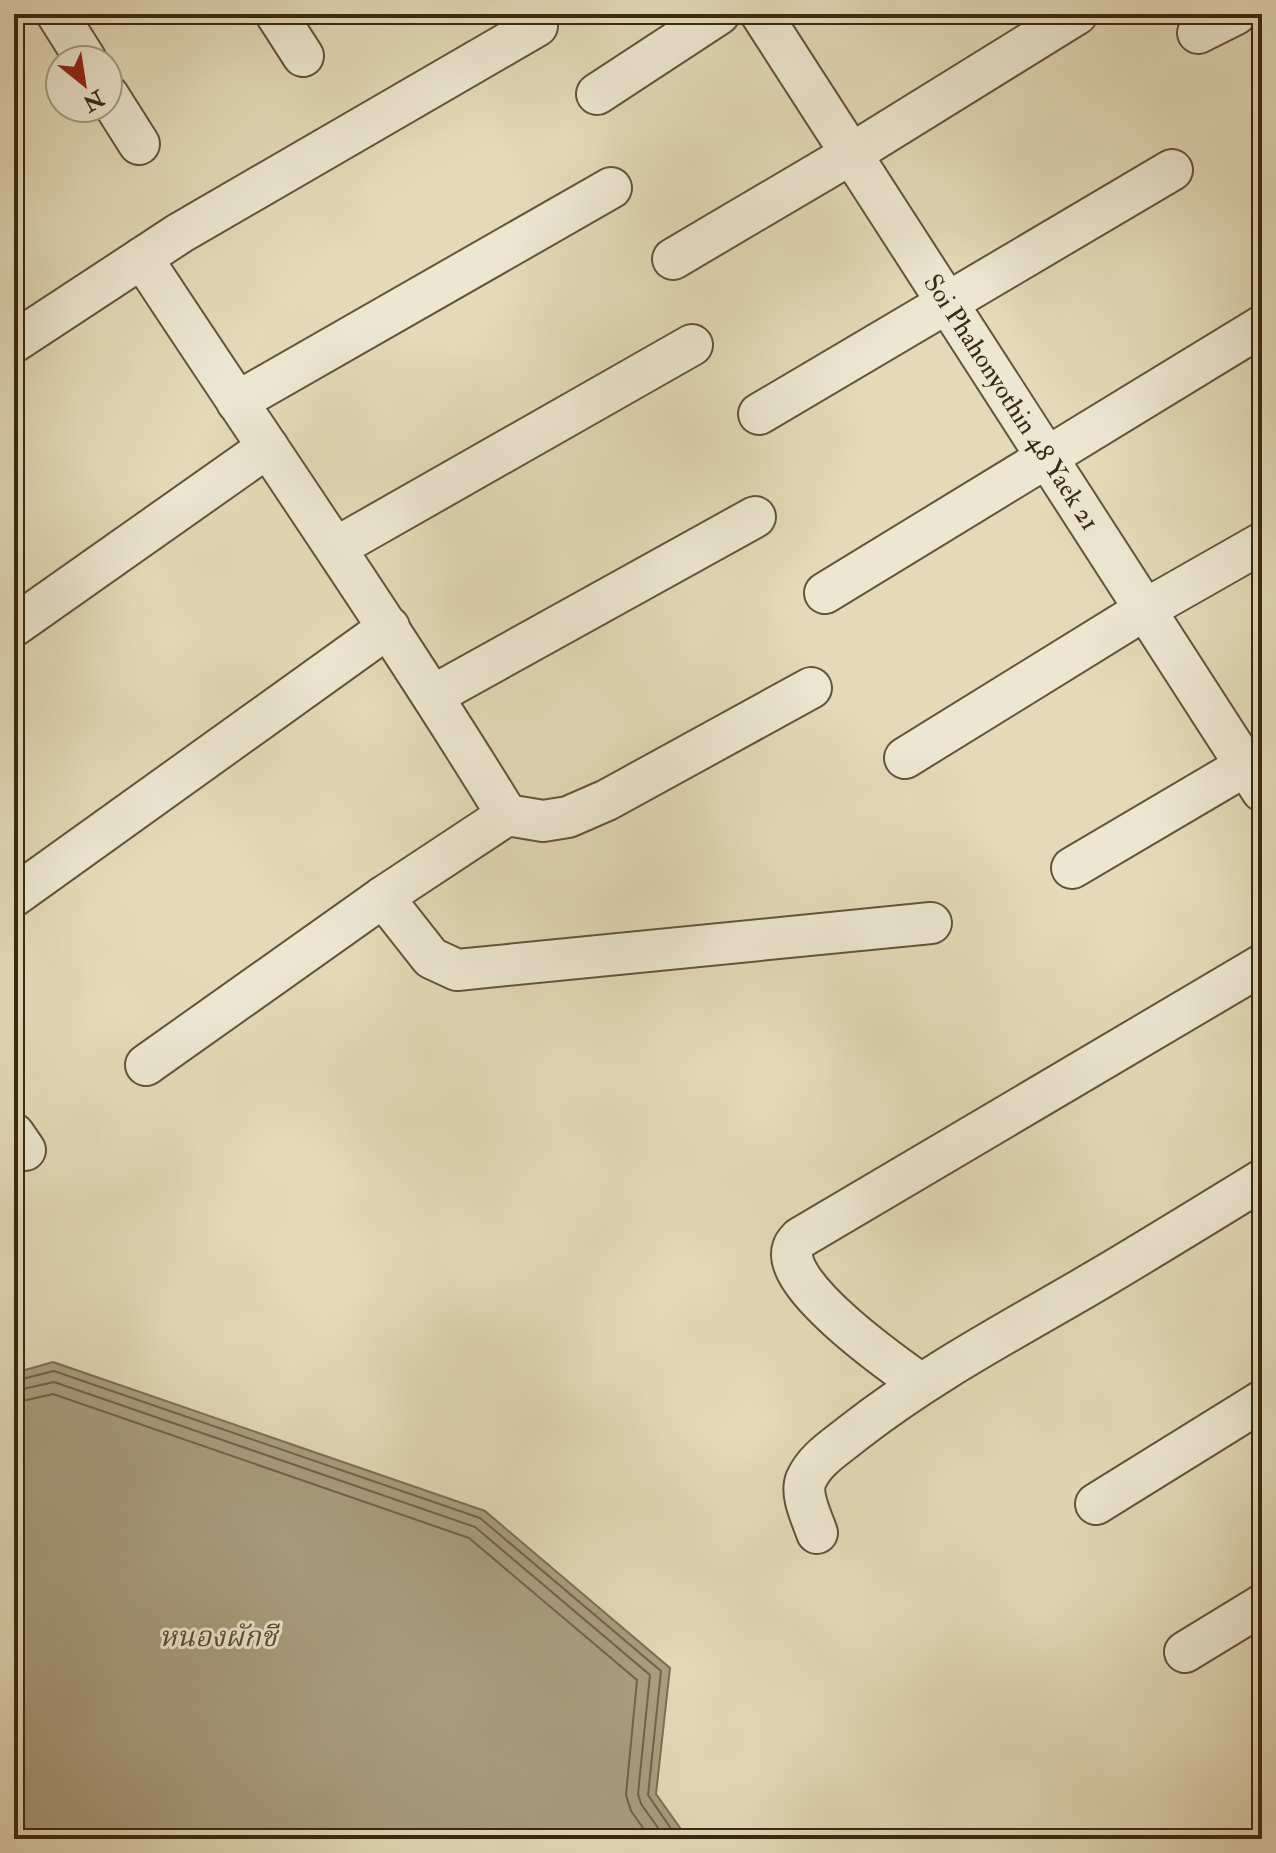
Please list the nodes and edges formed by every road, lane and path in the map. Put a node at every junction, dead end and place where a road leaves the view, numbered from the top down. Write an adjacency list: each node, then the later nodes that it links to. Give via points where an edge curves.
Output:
1 (57, 14): 9 (street)
2 (276, 14): 10 (street)
3 (719, 14): 11 (street)
4 (761, 14): 14 (street, Soi Phahonyothin 48 Yaek 21)
5 (1077, 14): 14 (street)
6 (1236, 14): 8 (street)
7 (537, 26): 17 (street)
8 (1198, 33)
9 (76, 44)
10 (303, 56)
11 (597, 94)
12 (124, 120): 13 (street)
13 (139, 144)
14 (851, 154): 18 (street); 19 (street, Soi Phahonyothin 48 Yaek 21)
15 (1172, 170): 19 (street)
16 (611, 188): 23 (street)
17 (142, 258): 21 (street); 23 (street)
18 (673, 259)
19 (946, 302): 24 (street); 26 (street, Soi Phahonyothin 48 Yaek 21)
20 (1262, 326): 26 (street)
21 (14, 342)
22 (692, 345): 29 (street)
23 (237, 402): 25 (street)
24 (759, 414)
25 (268, 447): 29 (street); 32 (street)
26 (1047, 456): 30 (street); 31 (street, Soi Phahonyothin 48 Yaek 21)
27 (755, 517): 35 (street)
28 (1262, 543): 31 (street)
29 (337, 547): 33 (street)
30 (825, 593)
31 (1146, 609): 36 (street); 37 (street, Soi Phahonyothin 48 Yaek 21)
32 (14, 626)
33 (389, 627): 35 (street); 40 (street)
34 (811, 688): 38 (street, via 568,817 543,821)
35 (434, 695): 38 (street)
36 (905, 758)
37 (1257, 771): 39 (street)
38 (507, 815): 41 (street)
39 (1072, 868)
40 (14, 896)
41 (383, 897): 42 (street, via 431,958 457,970); 44 (street)
42 (931, 923)
43 (1262, 965): 46 (street, via 800,1238 792,1259 832,1316)
44 (146, 1065)
45 (1262, 1180): 46 (street)
46 (921, 1384): 49 (street, via 814,1465 804,1490)
47 (1262, 1401): 48 (street)
48 (1096, 1504)
49 (817, 1533)
50 (1262, 1605): 51 (street)
51 (1185, 1652)

